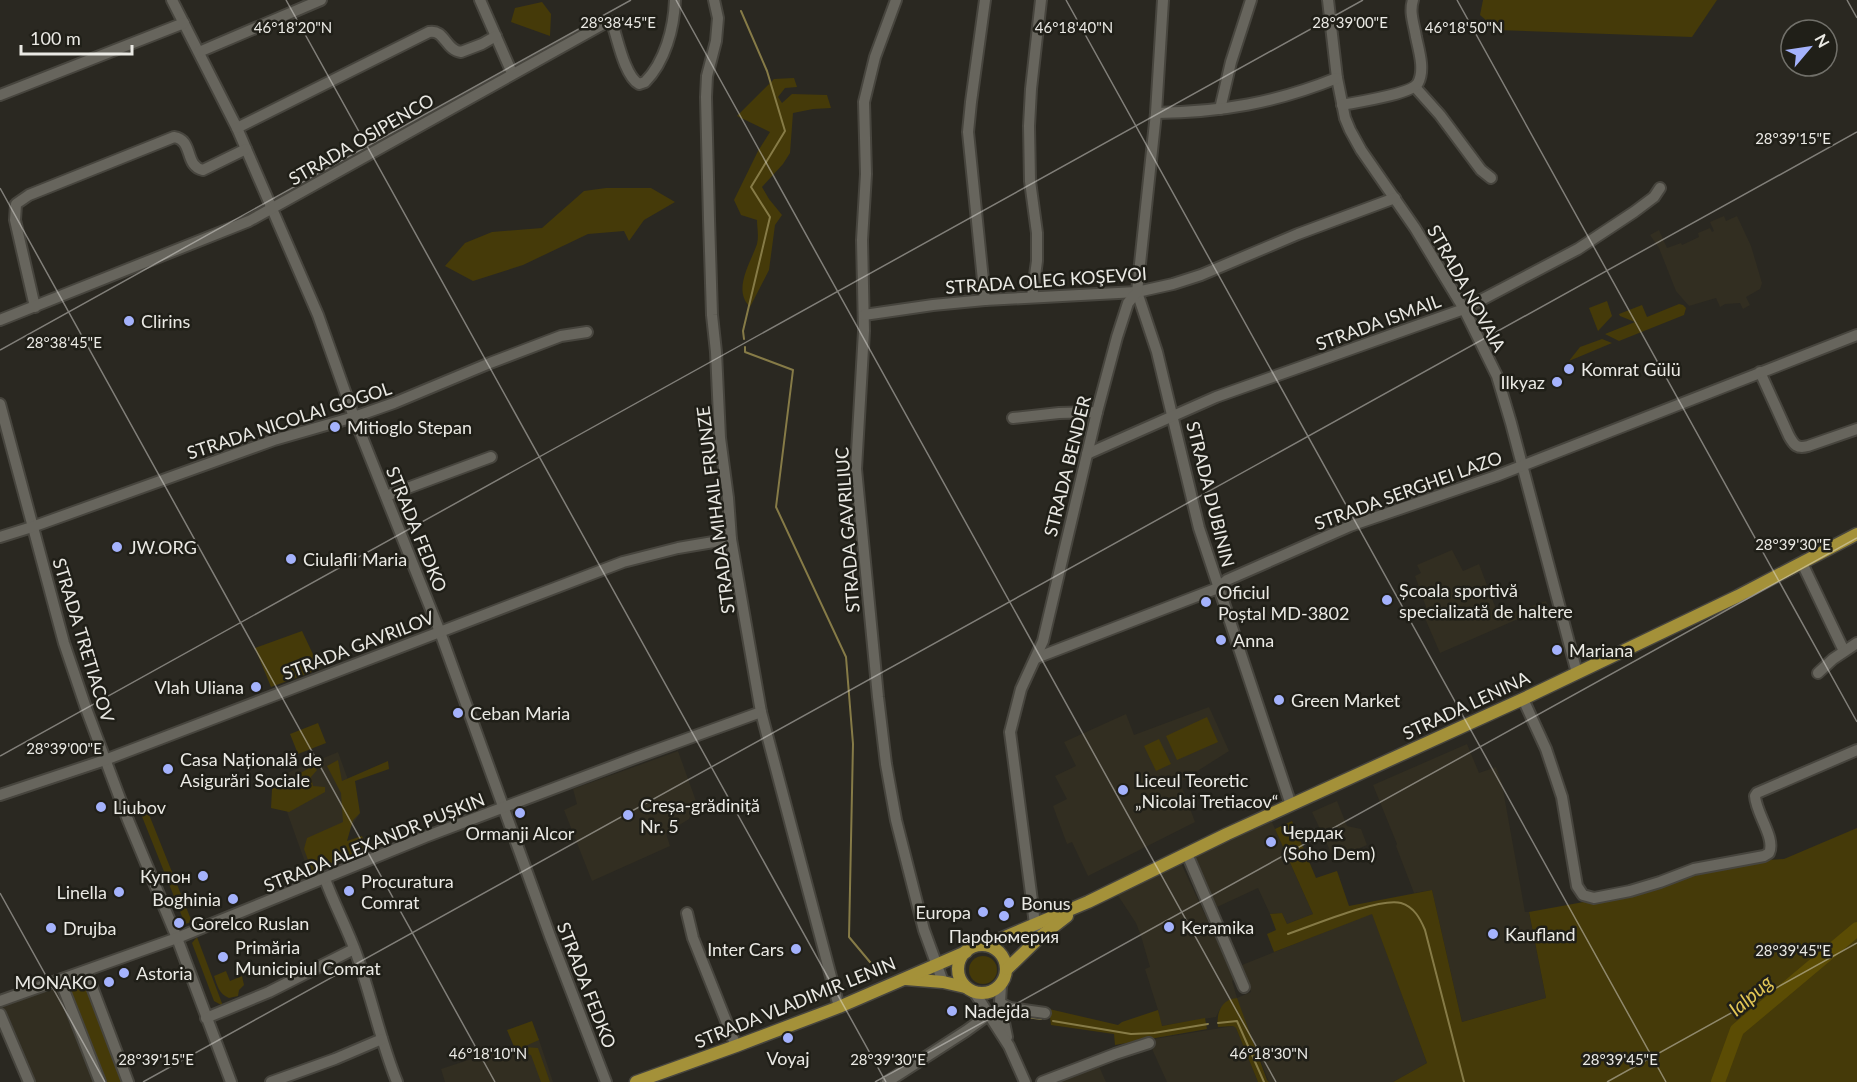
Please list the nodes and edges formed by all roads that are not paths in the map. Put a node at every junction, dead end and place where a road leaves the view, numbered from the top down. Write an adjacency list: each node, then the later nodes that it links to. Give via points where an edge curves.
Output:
1 (172, 0): 13 (street, STRADA FEDKO)
2 (321, 0): 15 (street)
3 (480, 0): 14 (street)
4 (675, 0): 16 (street, STRADA OSIPENCO, via 670,34 656,66 642,84 630,74 609,22)
5 (714, 0): 52 (street, STRADA MIHAIL FRUNZE, via 718,18 706,97 712,315)
6 (896, 0): 34 (street, STRADA GAVRILIUC, via 864,102)
7 (985, 0): 31 (street, via 968,132)
8 (1041, 0): 30 (street, via 1029,126 1037,261)
9 (1163, 0): 22 (street, STRADA BENDER)
10 (1251, 0): 21 (street)
11 (1328, 0): 17 (street, STRADA NOVAIA)
12 (1413, 0): 18 (street, via 1411,12 1421,61)
13 (184, 23): 15 (street, STRADA FEDKO); 19 (street)
14 (496, 36): 16 (street); 23 (street, via 461,52 450,48 440,33 429,32)
15 (199, 52): 23 (street, STRADA FEDKO)
16 (512, 73): 28 (street, STRADA OSIPENCO)
17 (1337, 78): 20 (street, STRADA NOVAIA); 21 (street, via 1279,99)
18 (1415, 87): 20 (street); 25 (street)
19 (0, 95)
20 (1342, 105): 27 (street, STRADA NOVAIA, via 1361,150)
21 (1220, 109): 22 (street)
22 (1156, 113): 29 (street, STRADA BENDER)
23 (237, 128): 24 (street, STRADA FEDKO)
24 (246, 149): 28 (street, STRADA FEDKO); 32 (street, via 203,170 192,162 182,139 174,137 21,200 16,204 15,220)
25 (1491, 178)
26 (1660, 188): 33 (street, STRADA ISMAIL, via 1634,212 1578,249)
27 (1395, 198): 29 (street, STRADA OLEG KOŞEVOI, via 1201,275); 33 (street, STRADA NOVAIA)
28 (273, 209): 32 (street, STRADA OSIPENCO); 42 (street, STRADA FEDKO, via 318,315)
29 (1137, 292): 30 (street, STRADA OLEG KOŞEVOI); 40 (street, STRADA BENDER, via 1124,312); 41 (street, STRADA DUBININ)
30 (1032, 297): 31 (street, STRADA OLEG KOŞEVOI)
31 (985, 300): 34 (street, STRADA OLEG KOŞEVOI)
32 (35, 307): 35 (street, STRADA OSIPENCO)
33 (1464, 309): 41 (street, STRADA ISMAIL); 47 (street, STRADA NOVAIA, via 1497,376)
34 (864, 315): 78 (street, STRADA GAVRILIUC, via 856,469 878,697 896,820)
35 (0, 320)
36 (587, 332): 42 (street, STRADA NICOLAI GOGOL, via 561,336)
37 (1857, 335): 38 (street, STRADA SERGHEI LAZO)
38 (1760, 372): 44 (street, via 1797,447); 47 (street, STRADA SERGHEI LAZO)
39 (0, 404): 49 (street, STRADA TRETIACOV)
40 (1097, 412): 43 (street); 45 (street, STRADA BENDER)
41 (1173, 415): 45 (street, STRADA ISMAIL); 54 (street, STRADA DUBININ, via 1199,528)
42 (354, 417): 48 (street, STRADA FEDKO); 49 (street, STRADA NICOLAI GOGOL, via 274,440)
43 (1014, 418)
44 (1857, 429)
45 (1087, 454): 58 (street, STRADA BENDER)
46 (491, 457): 48 (street)
47 (1522, 466): 54 (street, STRADA SERGHEI LAZO, via 1350,526 1227,580); 59 (street, STRADA NOVAIA)
48 (386, 496): 55 (street, STRADA FEDKO)
49 (32, 527): 51 (street, STRADA NICOLAI GOGOL); 64 (street, STRADA TRETIACOV, via 64,643)
50 (1857, 534): 53 (main road, STRADA LENINA)
51 (0, 537)
52 (731, 539): 55 (street, STRADA GAVRILOV, via 623,562); 62 (street, STRADA MIHAIL FRUNZE)
53 (1802, 563): 57 (street); 59 (main road, STRADA LENINA)
54 (1218, 588): 58 (street, STRADA SERGHEI LAZO); 66 (street, STRADA DUBININ)
55 (440, 632): 64 (street, STRADA GAVRILOV); 67 (street, STRADA FEDKO)
56 (1857, 643): 57 (street)
57 (1844, 651): 60 (street)
58 (1036, 658): 72 (street, STRADA BENDER, via 1021,689 1010,732)
59 (1576, 673): 61 (main road, STRADA LENINA)
60 (1818, 673)
61 (1523, 699): 63 (street, via 1562,797 1577,886 1583,895 1594,898 1630,891 1694,869 1764,856 1769,853 1771,842 1757,808 1757,793); 66 (main road, STRADA LENINA)
62 (761, 712): 67 (street, STRADA ALEXANDR PUȘKIN); 89 (street, STRADA MIHAIL FRUNZE)
63 (1857, 750)
64 (105, 760): 65 (street, STRADA GAVRILOV); 74 (street, STRADA TRETIACOV)
65 (0, 795)
66 (1291, 805): 68 (main road, STRADA LENINA)
67 (503, 808): 69 (street, STRADA ALEXANDR PUȘKIN); 104 (street, STRADA FEDKO)
68 (1187, 854): 70 (main road, STRADA LENINA); 85 (street)
69 (325, 879): 74 (street, STRADA ALEXANDR PUȘKIN); 76 (street)
70 (1088, 902): 72 (main road); 73 (main road)
71 (687, 913): 96 (street, via 693,938)
72 (1035, 924): 73 (street, STRADA BENDER); 75 (main road)
73 (1040, 937): 79 (main road)
74 (177, 938): 80 (street, STRADA ALEXANDR PUȘKIN); 93 (street, STRADA TRETIACOV)
75 (986, 945): 77 (main road); 79 (main road, via 1001,953)
76 (354, 949): 93 (street, via 269,992); 94 (street)
77 (966, 952): 78 (main road, STRADA VLADIMIR LENIN); 86 (main road, via 958,973)
78 (936, 964): 81 (main road, STRADA VLADIMIR LENIN); 83 (street, STRADA GAVRILIUC)
79 (1007, 969): 84 (main road)
80 (86, 971): 82 (street, STRADA ALEXANDR PUȘKIN); 100 (street)
81 (902, 979): 83 (main road); 89 (main road, STRADA VLADIMIR LENIN)
82 (60, 980): 87 (street, STRADA ALEXANDR PUȘKIN); 99 (street)
83 (943, 982): 86 (main road)
84 (1001, 985): 86 (main road, via 989,993); 88 (street)
85 (1244, 987)
86 (970, 990): 92 (street)
87 (0, 1001)
88 (1000, 1003): 90 (street); 97 (street)
89 (838, 1007): 96 (main road, STRADA VLADIMIR LENIN)
90 (1045, 1013)
91 (0, 1014): 98 (street)
92 (988, 1015): 97 (street); 106 (street)
93 (206, 1018): 101 (street, STRADA TRETIACOV)
94 (382, 1038): 102 (street); 103 (street)
95 (1149, 1043): 108 (street)
96 (736, 1046): 105 (main road, STRADA VLADIMIR LENIN)
97 (1009, 1046): 107 (street)
98 (29, 1082)
99 (100, 1082)
100 (128, 1082)
101 (231, 1082)
102 (271, 1082)
103 (398, 1082)
104 (606, 1082)
105 (636, 1082)
106 (887, 1082)
107 (1025, 1082)
108 (1042, 1082)

